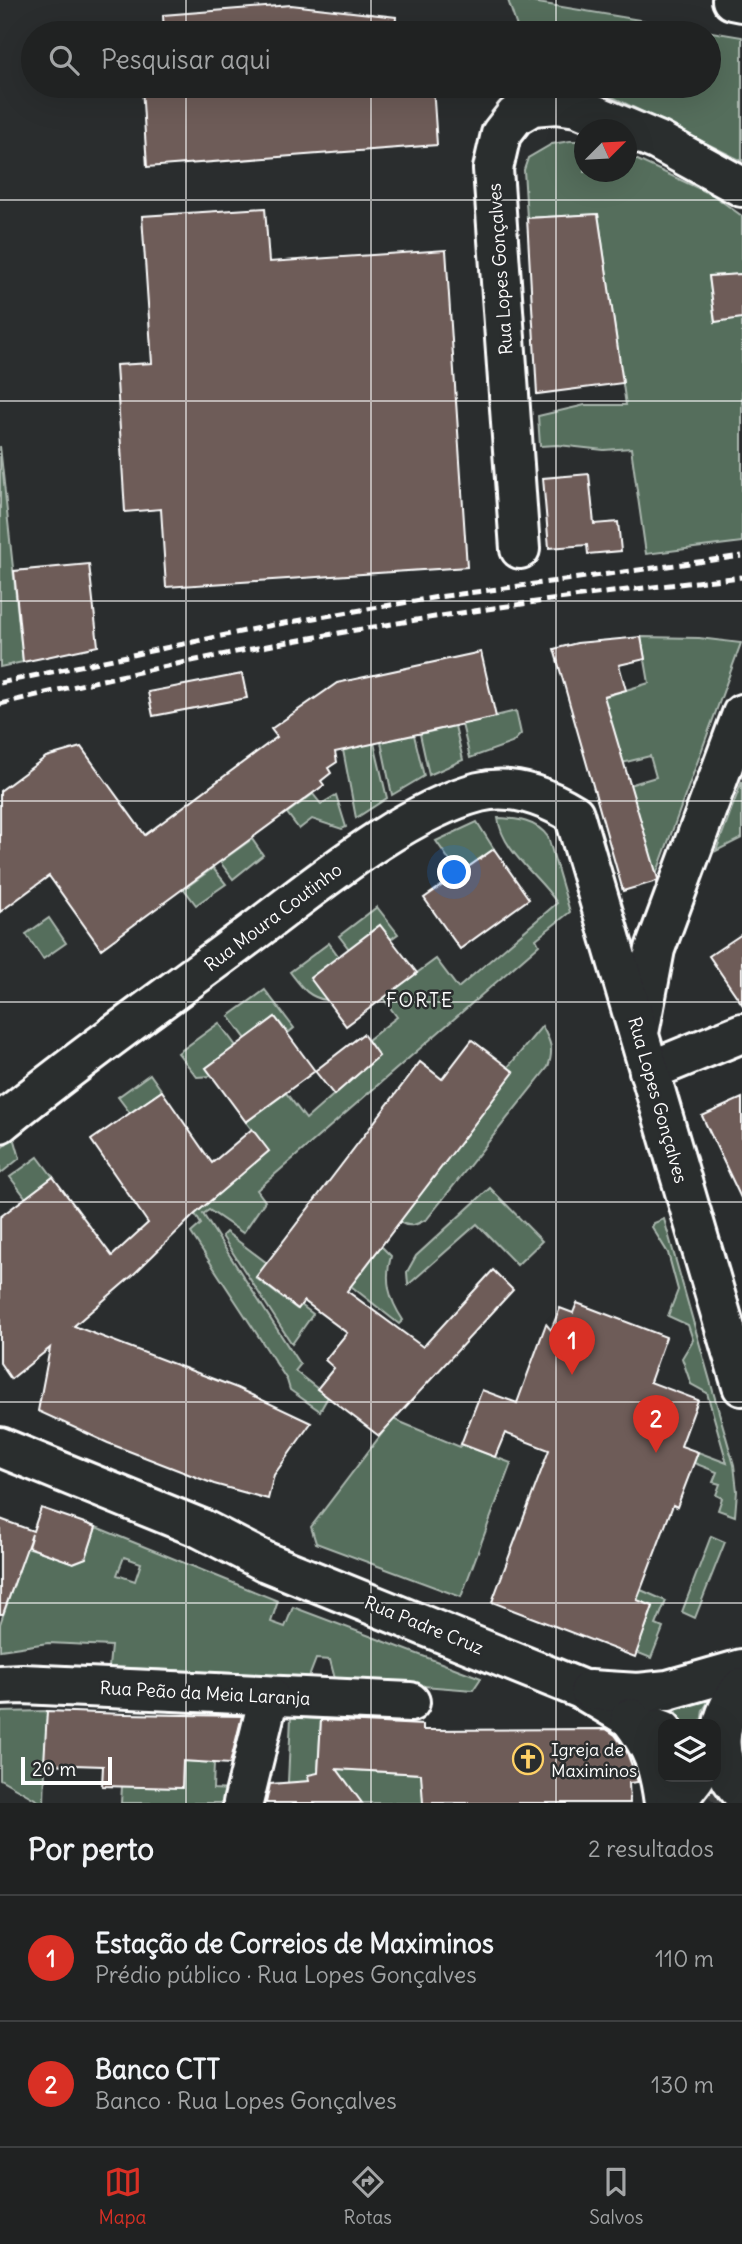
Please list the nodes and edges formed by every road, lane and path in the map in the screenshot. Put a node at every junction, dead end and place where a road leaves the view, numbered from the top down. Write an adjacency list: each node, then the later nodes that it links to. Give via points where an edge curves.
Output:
1 (732, 0): 2 (main road)
2 (742, 2)
3 (742, 187): 4 (main road, Rua Lopes Gonçalves, via 658,141 577,107 532,106 515,116 501,134 493,169)
4 (520, 550)
5 (742, 714): 8 (main road, via 655,949)
6 (574, 814): 8 (main road, Rua Lopes Gonçalves); 10 (main road, Rua Moura Coutinho, via 549,799 517,791 481,791 409,822 338,869)
7 (742, 1032): 9 (main road)
8 (639, 1035): 9 (main road, Rua Lopes Gonçalves)
9 (649, 1072): 11 (main road, Rua Lopes Gonçalves)
10 (0, 1124)
11 (742, 1386)
12 (0, 1447): 14 (main road, Rua Padre Cruz, via 177,1518)
13 (0, 1468): 14 (main road, Rua Padre Cruz, via 196,1541)
14 (267, 1562): 18 (main road, Rua Padre Cruz)
15 (742, 1669): 18 (main road, Rua Padre Cruz, via 668,1690)
16 (0, 1685): 19 (main road, Rua Peão da Meia Laranja)
17 (742, 1686): 22 (main road, via 723,1717)
18 (581, 1689): 21 (main road, Rua Padre Cruz)
19 (269, 1696): 20 (main road, Rua Peão da Meia Laranja); 24 (main road)
20 (410, 1702)
21 (646, 1724): 25 (main road, Rua Padre Cruz)
22 (721, 1736)
23 (698, 1782): 26 (main road)
24 (243, 1803)
25 (664, 1803)
26 (675, 1803)

